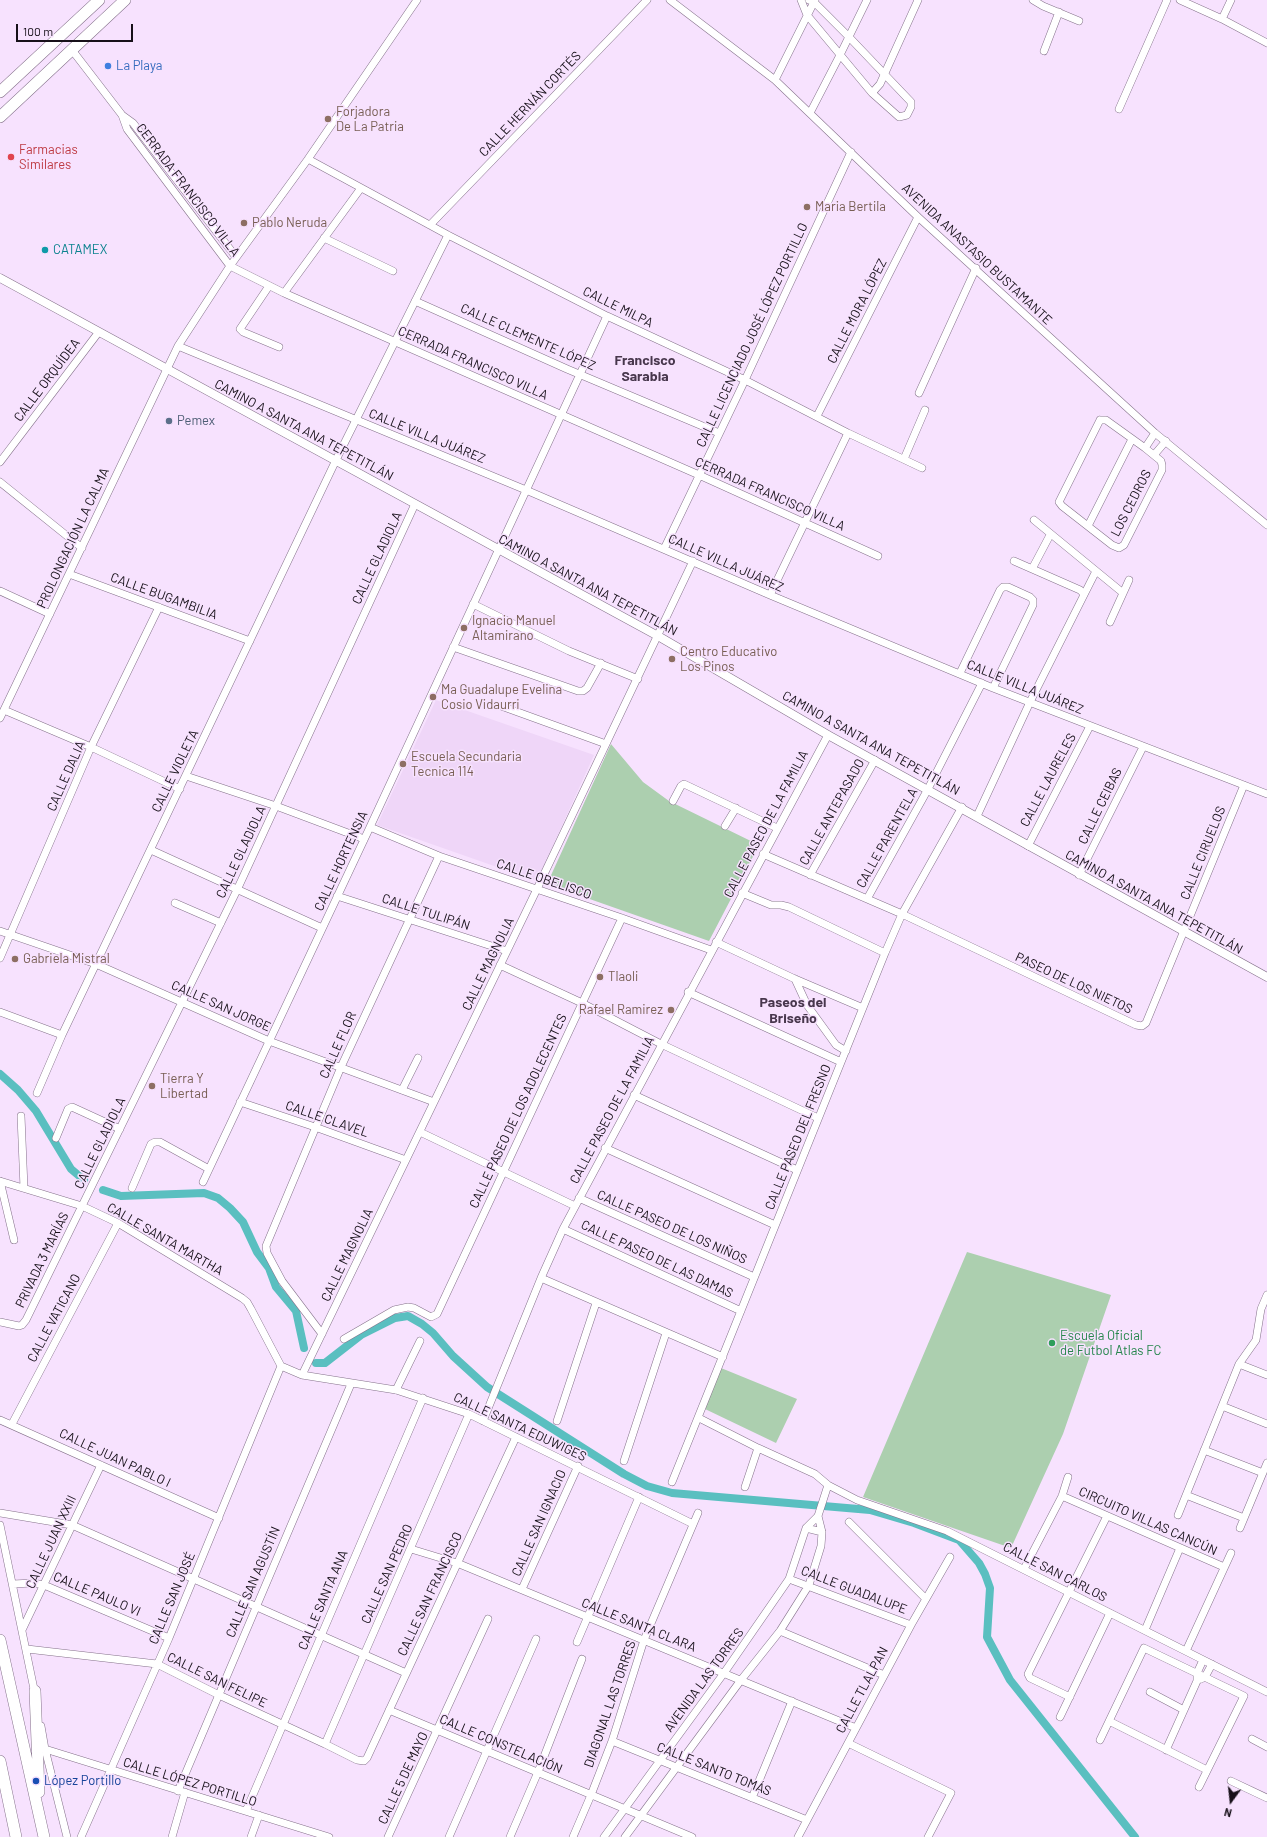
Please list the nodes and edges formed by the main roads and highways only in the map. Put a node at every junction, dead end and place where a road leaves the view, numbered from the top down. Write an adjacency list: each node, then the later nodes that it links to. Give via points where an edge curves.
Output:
1 (99, 0): 3 (highway)
2 (125, 0): 4 (highway)
3 (0, 92)
4 (0, 117)
5 (0, 1640): 8 (highway)
6 (34, 1691): 8 (highway)
7 (0, 1761): 9 (highway)
8 (39, 1814): 12 (highway); 13 (highway)
9 (13, 1820): 10 (highway); 11 (highway)
10 (7, 1837)
11 (16, 1837)
12 (44, 1837)
13 (51, 1837)

